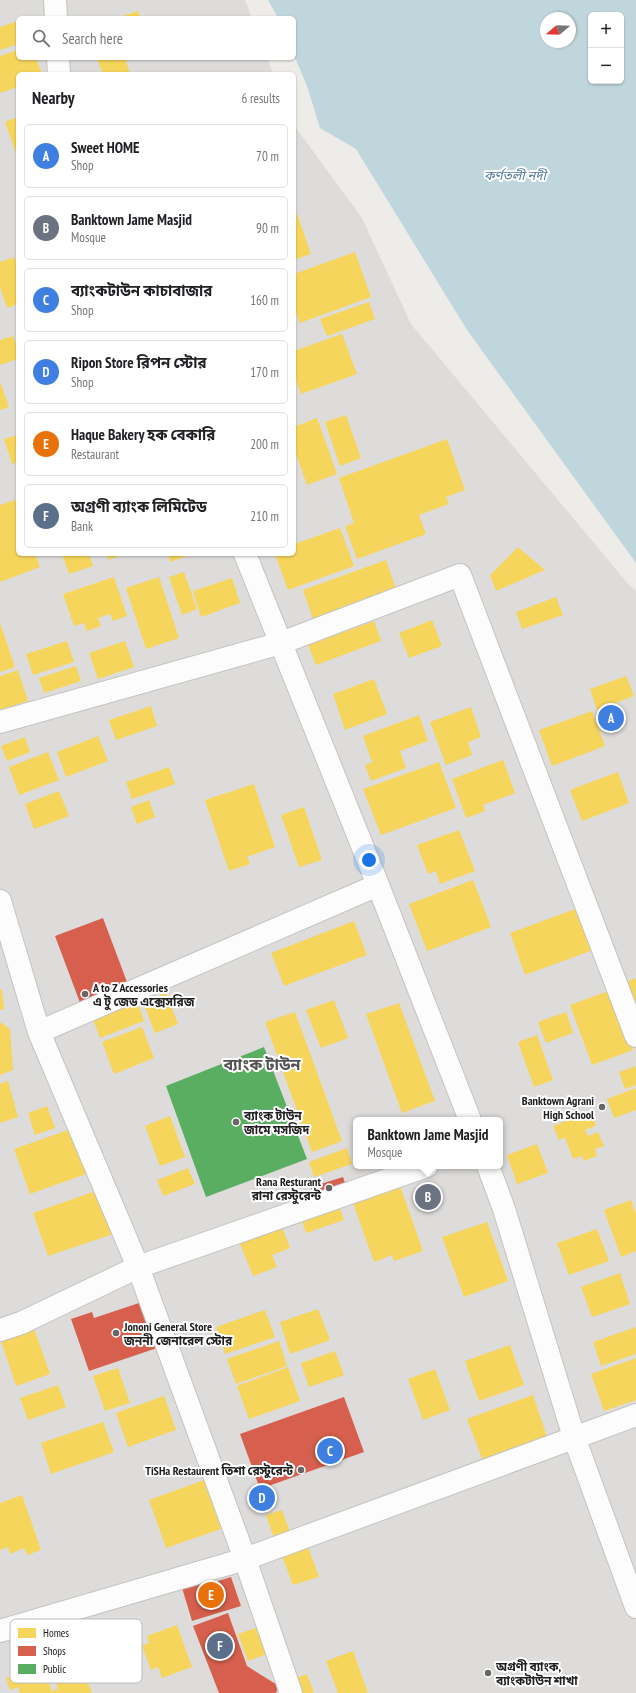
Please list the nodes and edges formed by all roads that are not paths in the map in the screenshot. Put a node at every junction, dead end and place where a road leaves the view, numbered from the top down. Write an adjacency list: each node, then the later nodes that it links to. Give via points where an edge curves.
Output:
1 (55, 0): 2 (street)
2 (56, 16)
3 (58, 60): 4 (street)
4 (59, 72)
5 (246, 556): 6 (street)
6 (280, 643): 7 (street); 8 (street); 11 (street, via 460,575)
7 (0, 722)
8 (378, 885): 10 (street); 12 (street)
9 (0, 901): 10 (street)
10 (39, 1032): 15 (street)
11 (636, 1036)
12 (469, 1117)
13 (418, 1169): 15 (street)
14 (489, 1169): 18 (street, via 504,1209)
15 (138, 1267): 16 (street, via 21,1323); 19 (street)
16 (0, 1330)
17 (636, 1415): 18 (street)
18 (574, 1437): 19 (street); 20 (street)
19 (245, 1560): 21 (street); 24 (street)
20 (636, 1607)
21 (41, 1619)
22 (10, 1628): 23 (street)
23 (0, 1631)
24 (291, 1693)

